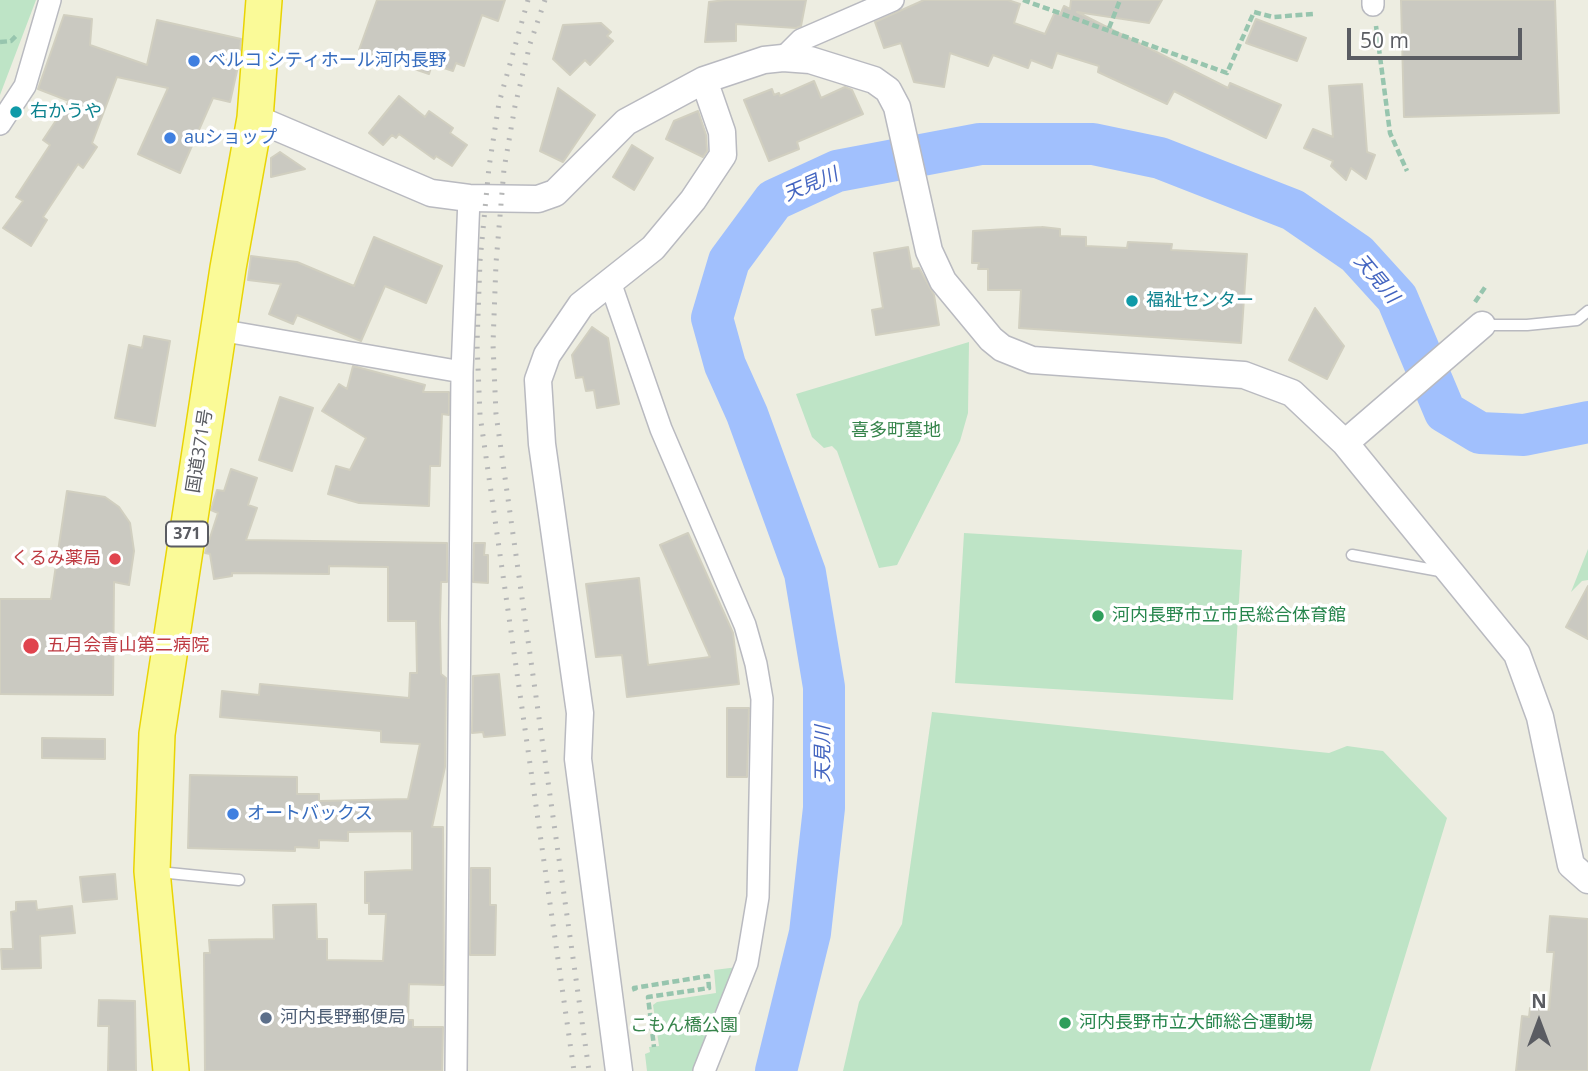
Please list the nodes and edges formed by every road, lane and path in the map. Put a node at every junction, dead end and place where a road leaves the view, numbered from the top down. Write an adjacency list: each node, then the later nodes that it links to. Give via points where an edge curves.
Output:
1 (50, 0): 14 (street, via 25,86)
2 (264, 0): 13 (highway, 国道371号 / 371)
3 (893, 0): 11 (street, via 801,40)
4 (1023, 0): 8 (path)
5 (1120, 0): 8 (path)
6 (1373, 3): 15 (path, via 1390,133)
7 (1314, 14): 8 (path, via 1273,18 1254,12 1227,73)
8 (1109, 29)
9 (11, 41): 10 (path)
10 (0, 42)
11 (783, 58): 12 (street); 23 (street, via 810,60 874,80 888,90 897,107 929,251 943,281 1002,348 1032,360 1244,375 1292,393)
12 (704, 80): 16 (street, via 626,122 555,193 538,199); 17 (street, via 722,132 723,155 653,248)
13 (255, 118): 16 (street, via 431,193); 21 (highway, 国道371号 / 371)
14 (0, 124)
15 (1406, 171)
16 (469, 198): 22 (street)
17 (610, 282): 33 (street, via 581,305 547,355 538,380 541,444 580,713 578,760); 34 (street, via 661,429 745,625 762,699 758,897 747,963)
18 (1486, 286): 20 (path)
19 (1588, 311): 20 (lane, via 1577,320 1527,326)
20 (1477, 316): 23 (street)
21 (219, 331): 22 (street); 26 (highway, 国道371号 / 371, via 157,734)
22 (461, 372): 32 (street)
23 (1345, 443): 25 (street)
24 (1352, 555): 25 (lane)
25 (1455, 574): 28 (street, via 1517,654 1540,717 1571,865)
26 (152, 871): 27 (lane); 31 (highway, 国道371号 / 371)
27 (239, 880)
28 (1588, 880)
29 (636, 999): 30 (path, via 634,988 708,976 709,988 648,997)
30 (654, 1047)
31 (171, 1071)
32 (456, 1071)
33 (619, 1071)
34 (704, 1071)

